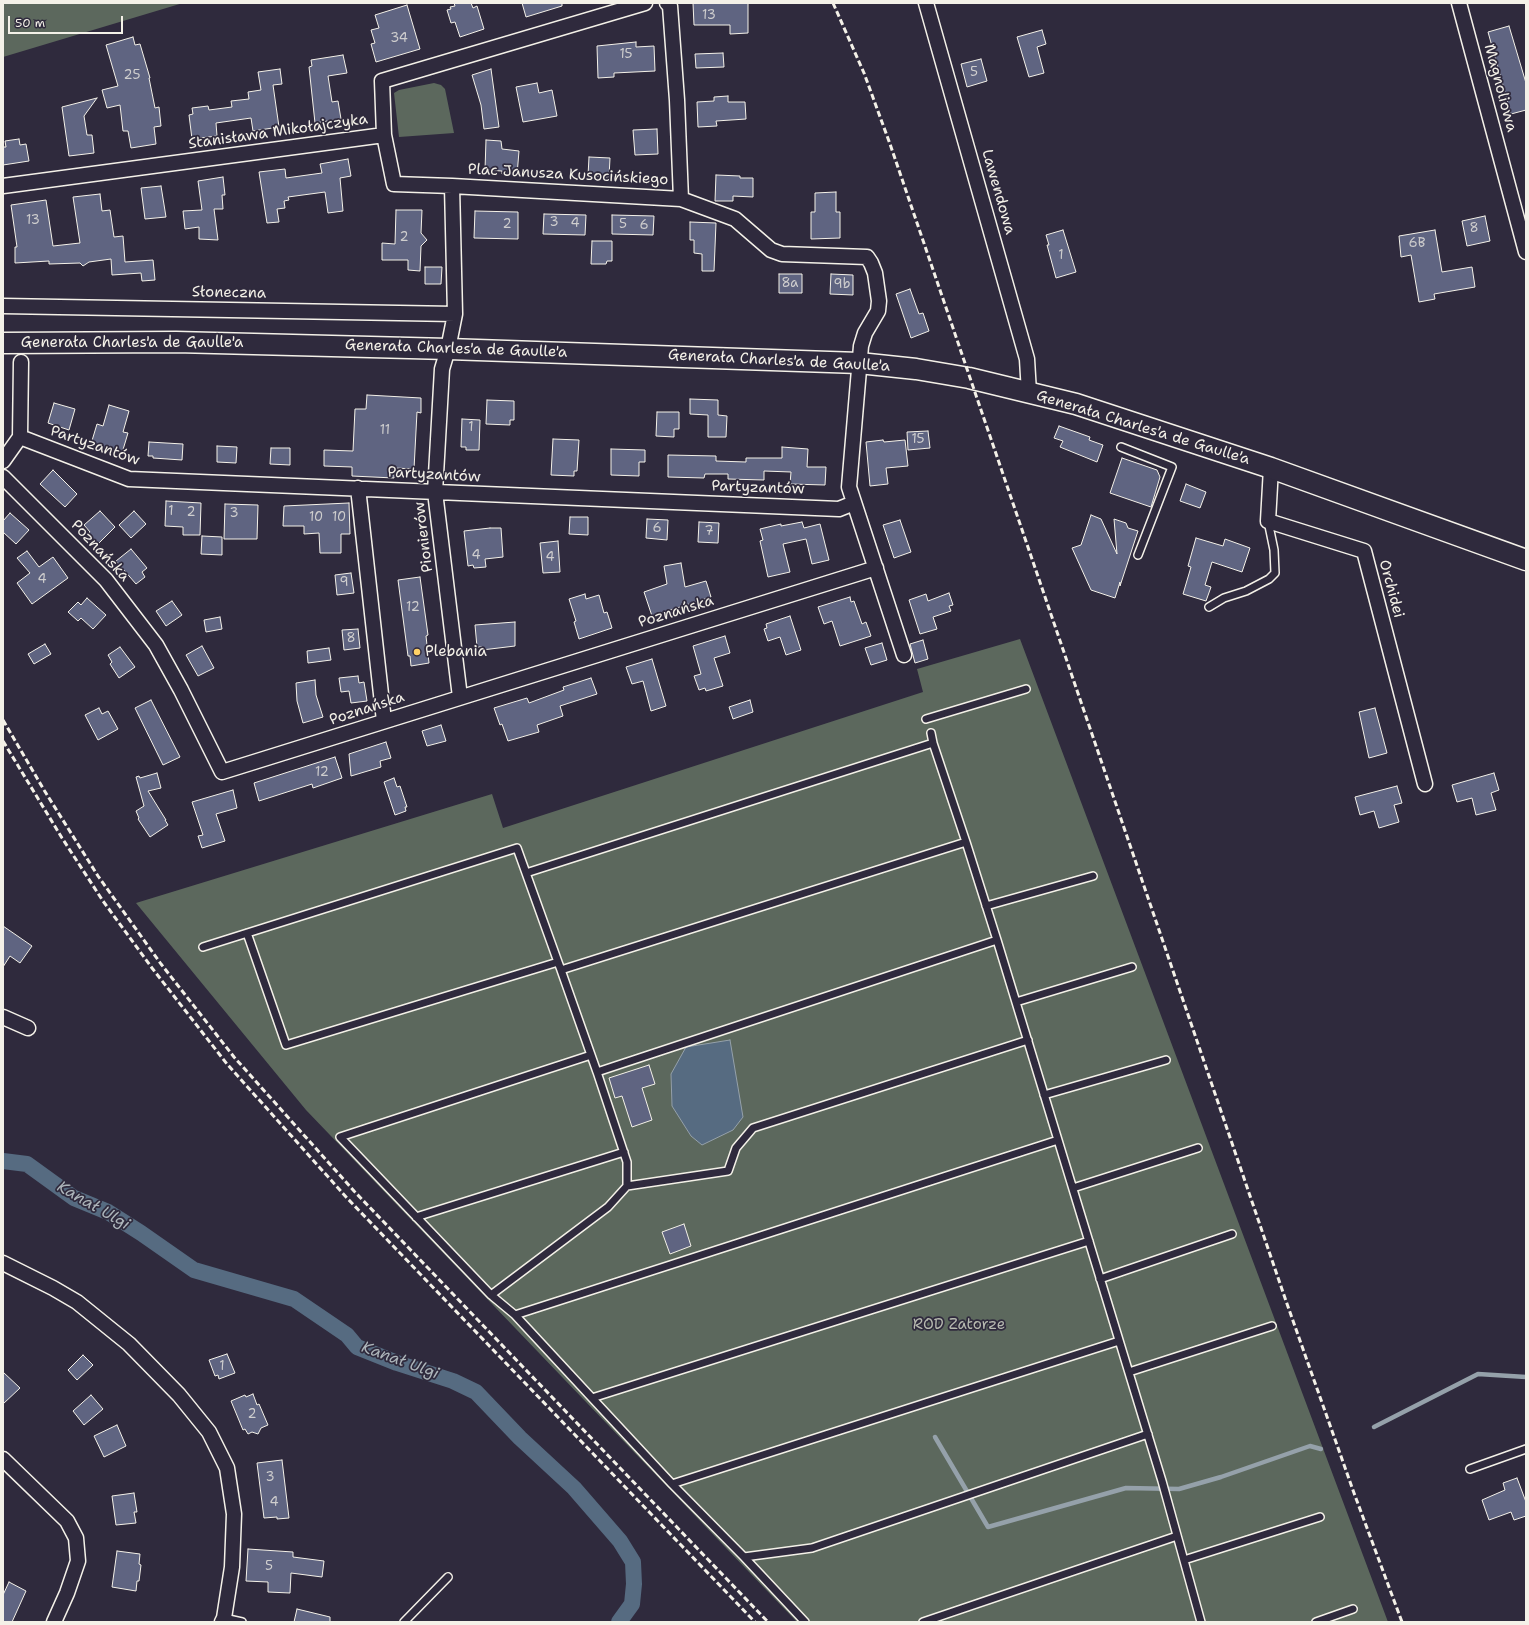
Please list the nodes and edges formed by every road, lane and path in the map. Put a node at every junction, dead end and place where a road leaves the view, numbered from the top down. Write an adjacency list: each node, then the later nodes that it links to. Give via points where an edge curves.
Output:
1 (645, 3): 5 (street, via 382,81)
2 (667, 3): 8 (street, Plac Janusza Kusocińskiego, via 670,6 672,29)
3 (926, 3): 16 (street, Lawendowa, via 1027,359)
4 (1460, 3): 9 (street, Magnoliowa)
5 (384, 135): 6 (street, Stanisława Mikołajczyka); 7 (street, Stanisława Mikołajczyka, via 394,184)
6 (3, 186)
7 (452, 186): 8 (street, Plac Janusza Kusocińskiego); 11 (street)
8 (681, 199): 15 (street, Plac Janusza Kusocińskiego, via 735,219 771,250 782,254 867,257 875,273 880,301 878,311 865,333)
9 (1526, 252)
10 (3, 306): 11 (street, Słoneczna)
11 (455, 314): 13 (street)
12 (3, 342): 13 (main road, Generała Charles'a de Gaulle'a, via 176,342)
13 (448, 349): 15 (main road, Generała Charles'a de Gaulle'a); 23 (street, Pionierów, via 442,369)
14 (21, 362): 17 (street)
15 (859, 363): 16 (main road, Generała Charles'a de Gaulle'a, via 946,374); 24 (street, via 849,487)
16 (1029, 392): 20 (main road, Generała Charles'a de Gaulle'a, via 1076,404)
17 (20, 437): 19 (street); 22 (street, Partyzantów, via 129,479)
18 (1121, 447): 26 (lane, via 1172,467)
19 (3, 461)
20 (1271, 468): 25 (street); 27 (main road, Generała Charles'a de Gaulle'a)
21 (3, 477): 34 (street, Poznańska, via 106,580 156,645 222,772)
22 (358, 488): 23 (street, Partyzantów); 34 (street)
23 (435, 492): 24 (street, Partyzantów, via 840,508); 32 (street, Pionierów)
24 (854, 503): 28 (street)
25 (1268, 521): 29 (lane, via 1274,550 1275,573 1246,591 1224,598); 37 (street, Orchidei, via 1364,551)
26 (1138, 555)
27 (1526, 560)
28 (876, 568): 30 (street); 32 (street, Poznańska)
29 (1209, 607)
30 (904, 655)
31 (1026, 689): 33 (lane)
32 (460, 698): 34 (street, Poznańska)
33 (926, 719)
34 (384, 721)
35 (931, 733): 36 (lane)
36 (933, 743): 38 (lane); 39 (lane)
37 (1425, 784)
38 (966, 842): 41 (lane); 47 (lane)
39 (526, 873): 42 (lane, via 517,848); 45 (lane)
40 (1093, 876): 41 (lane)
41 (986, 906): 43 (lane)
42 (247, 933): 44 (lane); 45 (lane, via 286,1045)
43 (997, 940): 48 (lane); 54 (lane)
44 (203, 947)
45 (558, 962): 47 (lane)
46 (1132, 967): 48 (lane)
47 (561, 970): 52 (lane)
48 (1016, 1002): 51 (lane)
49 (3, 1017): 50 (street)
50 (28, 1028)
51 (1028, 1040): 55 (lane); 59 (lane, via 753,1128 736,1148 728,1171)
52 (591, 1055): 54 (lane); 61 (lane, via 340,1137)
53 (1166, 1060): 55 (lane)
54 (597, 1072): 58 (lane)
55 (1044, 1095): 56 (lane)
56 (1058, 1140): 60 (lane); 67 (lane)
57 (1198, 1148): 60 (lane)
58 (624, 1152): 59 (lane, via 628,1162); 61 (lane)
59 (627, 1186): 66 (lane, via 608,1207)
60 (1073, 1188): 63 (lane)
61 (416, 1217): 66 (lane)
62 (1232, 1234): 65 (lane)
63 (1089, 1241): 65 (lane); 71 (lane)
64 (3, 1263): 83 (street, via 77,1302 130,1344 179,1395 209,1432 227,1468 234,1514 232,1567)
65 (1100, 1279): 69 (lane)
66 (491, 1295): 67 (lane)
67 (515, 1315): 71 (lane)
68 (1272, 1326): 70 (lane)
69 (1119, 1341): 70 (lane); 76 (lane)
70 (1129, 1372): 72 (lane)
71 (592, 1398): 76 (lane)
72 (1148, 1434): 78 (lane); 79 (lane, via 812,1548)
73 (1526, 1449): 75 (lane)
74 (3, 1460): 84 (street, via 63,1516 76,1538 78,1560)
75 (1470, 1469)
76 (672, 1484): 79 (lane)
77 (1320, 1517): 80 (lane)
78 (1177, 1536): 80 (lane); 88 (lane)
79 (744, 1557): 87 (lane)
80 (1184, 1560): 89 (lane)
81 (448, 1577): 86 (lane)
82 (1353, 1609): 90 (lane)
83 (223, 1620): 85 (lane)
84 (54, 1622)
85 (242, 1622)
86 (404, 1622)
87 (805, 1622)
88 (923, 1622)
89 (1201, 1622)
90 (1316, 1622)

